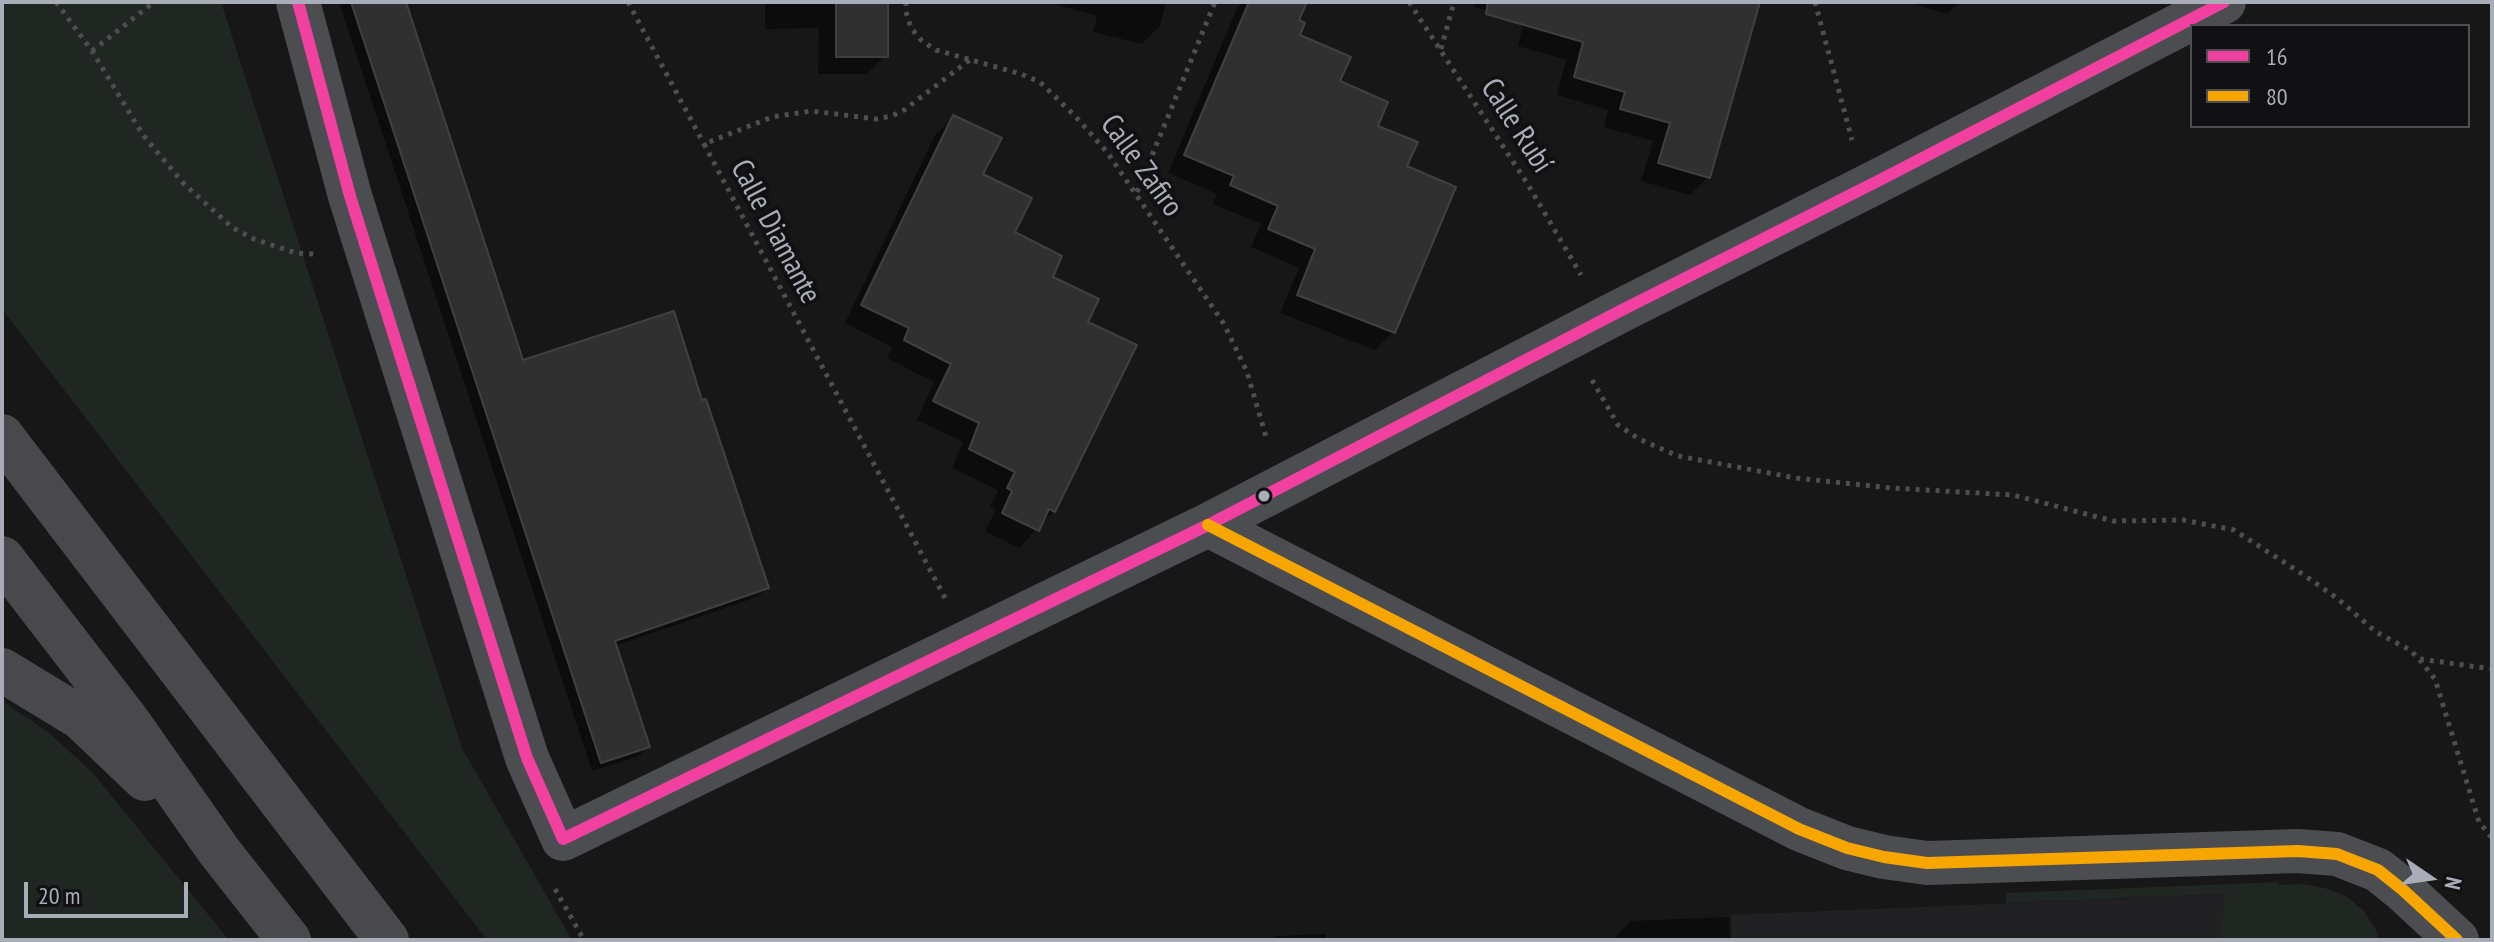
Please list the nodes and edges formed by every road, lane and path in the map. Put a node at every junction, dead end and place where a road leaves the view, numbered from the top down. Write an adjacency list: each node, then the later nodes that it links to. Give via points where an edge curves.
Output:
1 (56, 2): 12 (path)
2 (154, 2): 12 (path)
3 (298, 2): 22 (street, via 350,196 527,758 563,839)
4 (628, 2): 15 (path)
5 (906, 2): 13 (path, Calle Zafiro, via 911,28 922,41)
6 (1215, 2): 16 (path)
7 (1409, 2): 11 (path, Calle Rubí)
8 (1454, 2): 11 (path)
9 (1815, 2): 14 (path)
10 (2224, 2): 22 (street)
11 (1441, 50): 18 (path, Calle Rubí)
12 (92, 51): 17 (path, via 150,145 206,206 254,239)
13 (971, 59): 15 (path, Calle Diamante, via 892,116 811,111 772,117); 16 (path, Calle Zafiro, via 1040,82 1107,152)
14 (1851, 138)
15 (704, 144): 24 (path, Calle Diamante)
16 (1136, 193): 21 (path, Calle Zafiro, via 1224,324 1247,372)
17 (314, 254)
18 (1582, 277)
19 (1590, 376): 25 (path, via 1618,425 1678,456 1796,478 2013,495 2113,521 2183,520 2234,530)
20 (2, 436): 32 (highway)
21 (1265, 437)
22 (1208, 525): 30 (street, via 1799,829 1847,848 1927,863 2298,851 2337,854 2378,870)
23 (2, 558): 29 (highway, via 127,720)
24 (945, 600)
25 (2419, 659): 26 (path); 28 (path, via 2435,679 2479,822)
26 (2492, 669)
27 (2, 670): 29 (highway, via 81,718)
28 (2492, 838)
29 (219, 851): 31 (highway)
30 (2403, 890): 33 (street); 34 (street)
31 (289, 940)
32 (387, 940)
33 (2416, 940)
34 (2457, 940)

